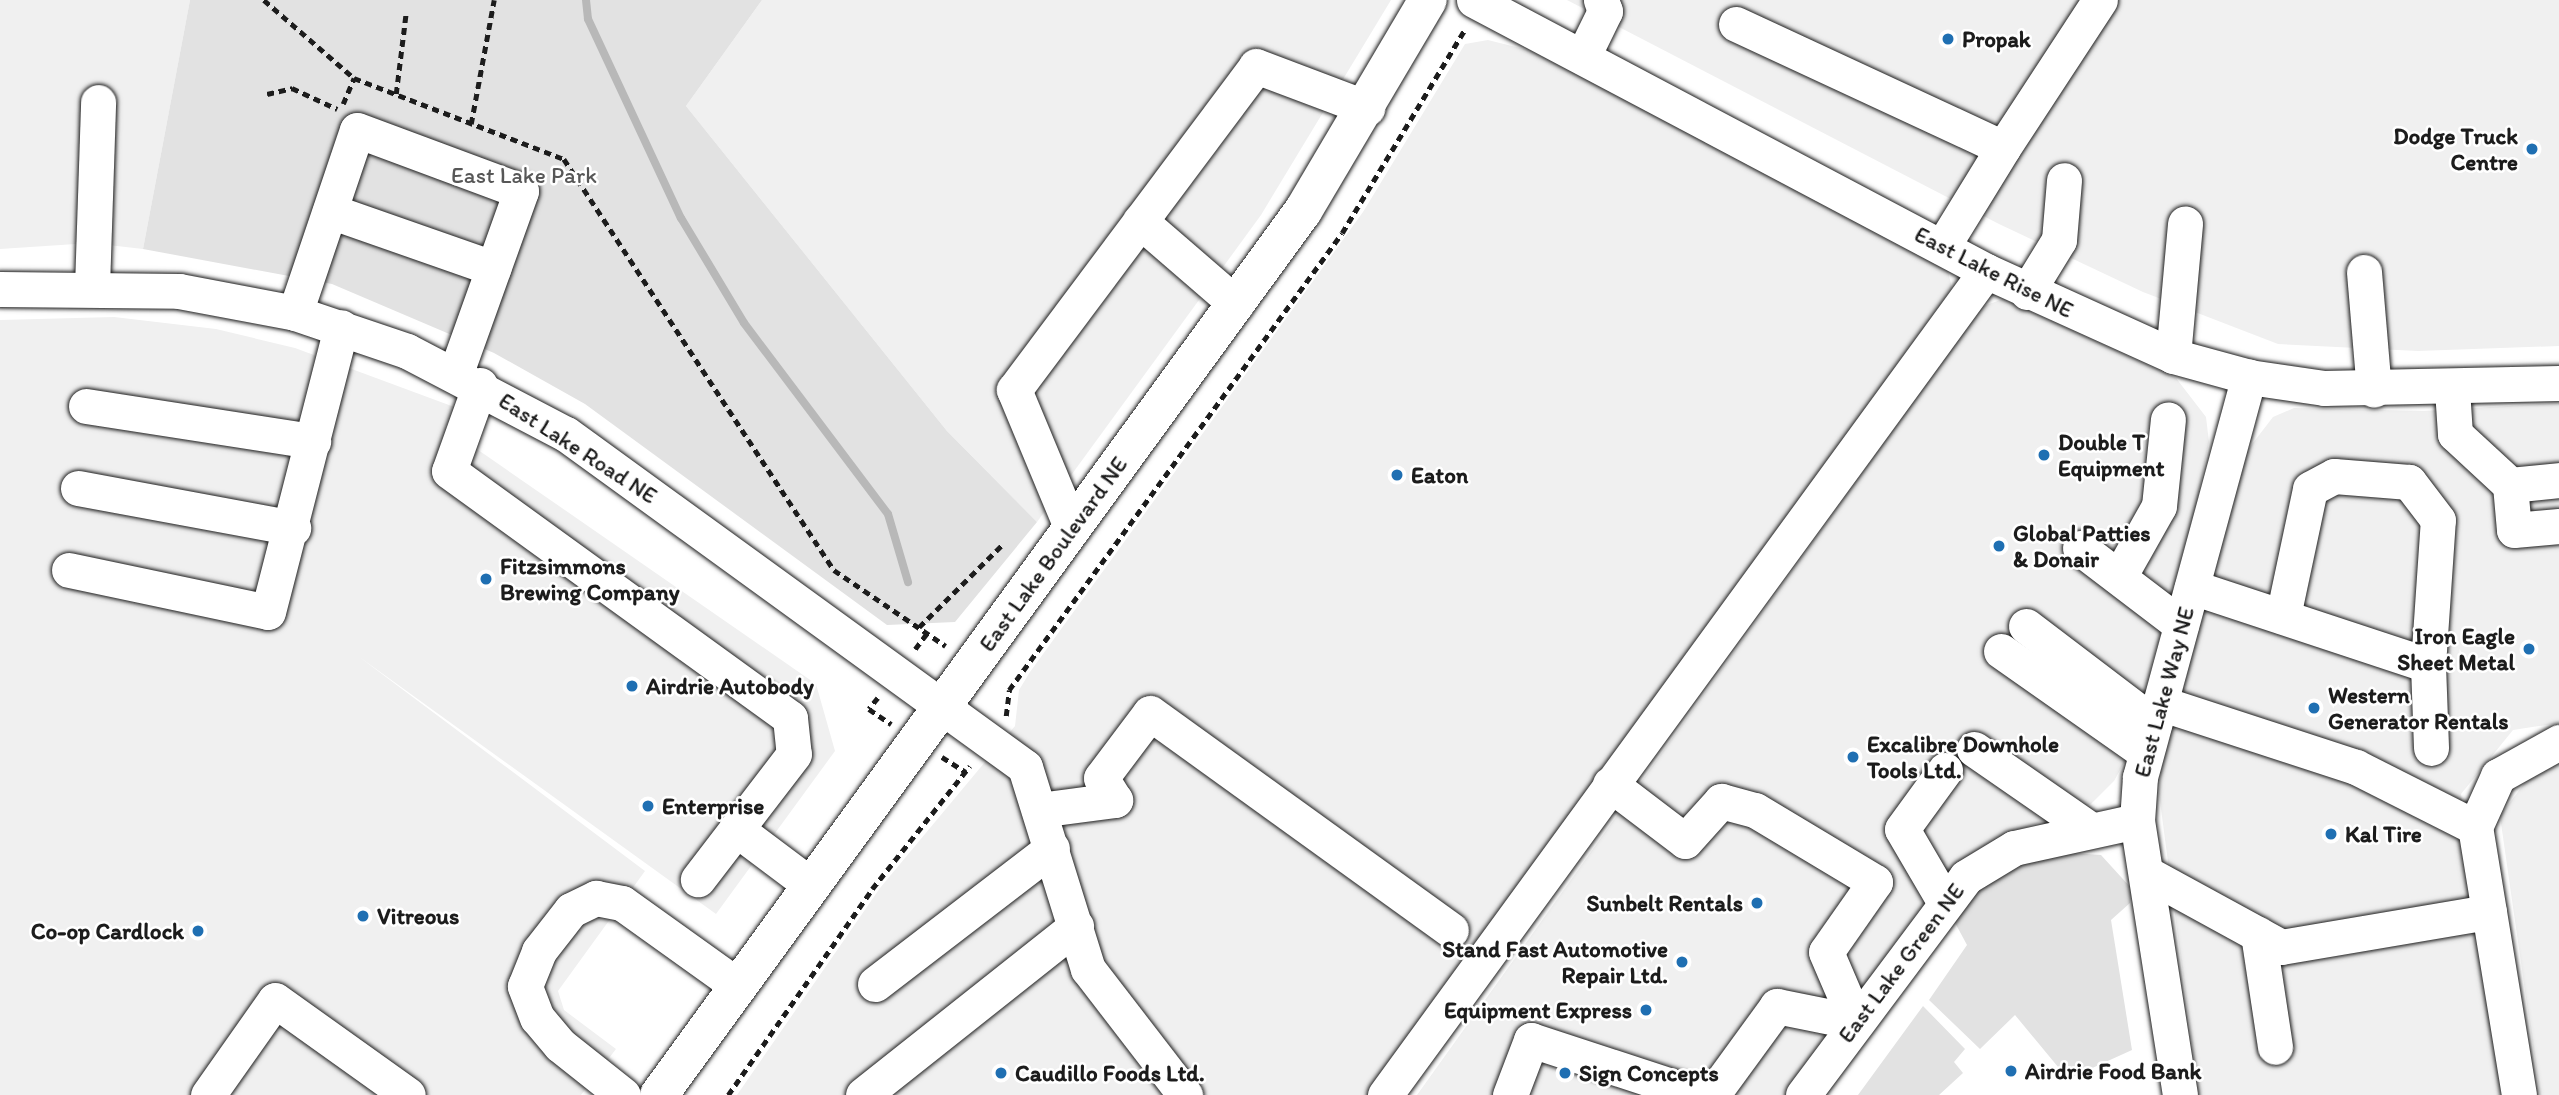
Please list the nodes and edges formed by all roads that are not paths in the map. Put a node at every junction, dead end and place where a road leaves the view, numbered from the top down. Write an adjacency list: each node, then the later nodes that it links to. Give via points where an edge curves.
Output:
1 (1428, 0): 8 (main road, East Lake Boulevard NE)
2 (1601, 0): 6 (street, via 1605,11)
3 (2100, 0): 9 (street)
4 (1476, 1): 6 (street, East Lake Rise NE)
5 (1735, 24): 9 (street)
6 (1583, 56): 14 (street, East Lake Rise NE)
7 (98, 102): 18 (street)
8 (1367, 108): 12 (street, via 1256,66); 21 (main road, East Lake Boulevard NE)
9 (2003, 148): 14 (street)
10 (2064, 180): 20 (street, via 2059,240)
11 (330, 211): 15 (street); 15 (street, via 348,120 521,191); 22 (street)
12 (1140, 221): 21 (street); 40 (street, via 1014,390)
13 (2185, 224): 24 (street)
14 (1942, 247): 16 (street, East Lake Rise NE)
15 (493, 268): 26 (street)
16 (1986, 271): 20 (street, East Lake Rise NE); 56 (street)
17 (2364, 272): 29 (street)
18 (92, 287): 19 (street, East Lake Road NE); 22 (street, East Lake Road NE, via 178,291)
19 (0, 289)
20 (2027, 292): 24 (street, East Lake Rise NE)
21 (1236, 304): 40 (main road, East Lake Boulevard NE)
22 (295, 313): 23 (street, East Lake Road NE)
23 (341, 327): 26 (street, East Lake Road NE); 32 (street)
24 (2173, 356): 25 (street, East Lake Rise NE)
25 (2249, 377): 29 (street, East Lake Rise NE); 38 (street, East Lake Way NE)
26 (468, 379): 50 (street, East Lake Road NE, via 566,434); 60 (street, via 449,471 790,719 794,754)
27 (2559, 383): 28 (street, East Lake Rise NE)
28 (2452, 389): 29 (street, East Lake Rise NE); 34 (street, via 2455,434)
29 (2374, 390)
30 (86, 406): 32 (street)
31 (2168, 419): 36 (street)
32 (313, 442): 39 (street)
33 (2559, 480): 34 (street)
34 (2510, 485): 37 (street, via 2514,530)
35 (78, 488): 39 (street)
36 (2159, 506): 38 (street); 43 (street)
37 (2559, 526)
38 (2208, 527): 44 (street, East Lake Way NE)
39 (293, 528): 42 (street, via 268,612)
40 (1072, 529): 50 (main road, East Lake Boulevard NE)
41 (2080, 548): 43 (street)
42 (69, 570)
43 (2119, 577): 46 (street)
44 (2192, 587): 45 (street); 46 (street, East Lake Way NE)
45 (2283, 616): 49 (street); 49 (street, via 2310,489 2334,476 2409,482 2438,520)
46 (2181, 625): 51 (street, East Lake Way NE)
47 (2026, 626): 51 (street)
48 (2001, 651): 51 (street)
49 (2428, 665): 54 (street)
50 (942, 704): 57 (street, East Lake Road NE, via 1025,767); 65 (main road, East Lake Boulevard NE)
51 (2153, 726): 58 (street, East Lake Way NE); 59 (street, via 2356,767)
52 (2559, 742): 59 (street, via 2498,776)
53 (1973, 748): 61 (street)
54 (2431, 748)
55 (1945, 770): 66 (street, via 1902,829)
56 (1610, 784): 73 (street, via 1685,841 1721,800 1755,810 1875,882 1826,952); 81 (street)
57 (1040, 810): 62 (street, East Lake Road NE); 69 (street, via 1115,800 1101,778 1150,713)
58 (2137, 821): 61 (street, East Lake Green NE); 63 (street, East Lake Way NE)
59 (2475, 827): 67 (street)
60 (736, 829): 64 (street); 65 (street)
61 (2091, 830): 66 (street, East Lake Green NE, via 1989,860)
62 (1052, 848): 68 (street, East Lake Road NE); 71 (street)
63 (2146, 873): 70 (street); 86 (street, East Lake Way NE)
64 (698, 879)
65 (812, 886): 72 (main road, East Lake Boulevard NE)
66 (1944, 901): 73 (street, East Lake Green NE)
67 (2489, 912): 70 (street, via 2280,947); 87 (street)
68 (1076, 926): 79 (street); 80 (street, East Lake Road NE, via 1088,969)
69 (1451, 930)
70 (2258, 934): 74 (street)
71 (875, 984)
72 (738, 986): 77 (street, via 622,903 596,898 571,910 539,951 526,986 537,1018 560,1045); 78 (main road, East Lake Boulevard NE)
73 (1856, 1022): 84 (street, via 1777,1006); 85 (street, East Lake Green NE)
74 (2275, 1047)
75 (208, 1095): 76 (street, via 275,1000)
76 (408, 1095)
77 (623, 1095)
78 (659, 1095)
79 (863, 1095)
80 (1185, 1095)
81 (1385, 1095)
82 (1510, 1095): 83 (street, via 1531,1040)
83 (1698, 1095)
84 (1712, 1095)
85 (1802, 1095)
86 (2180, 1095)
87 (2519, 1095)

